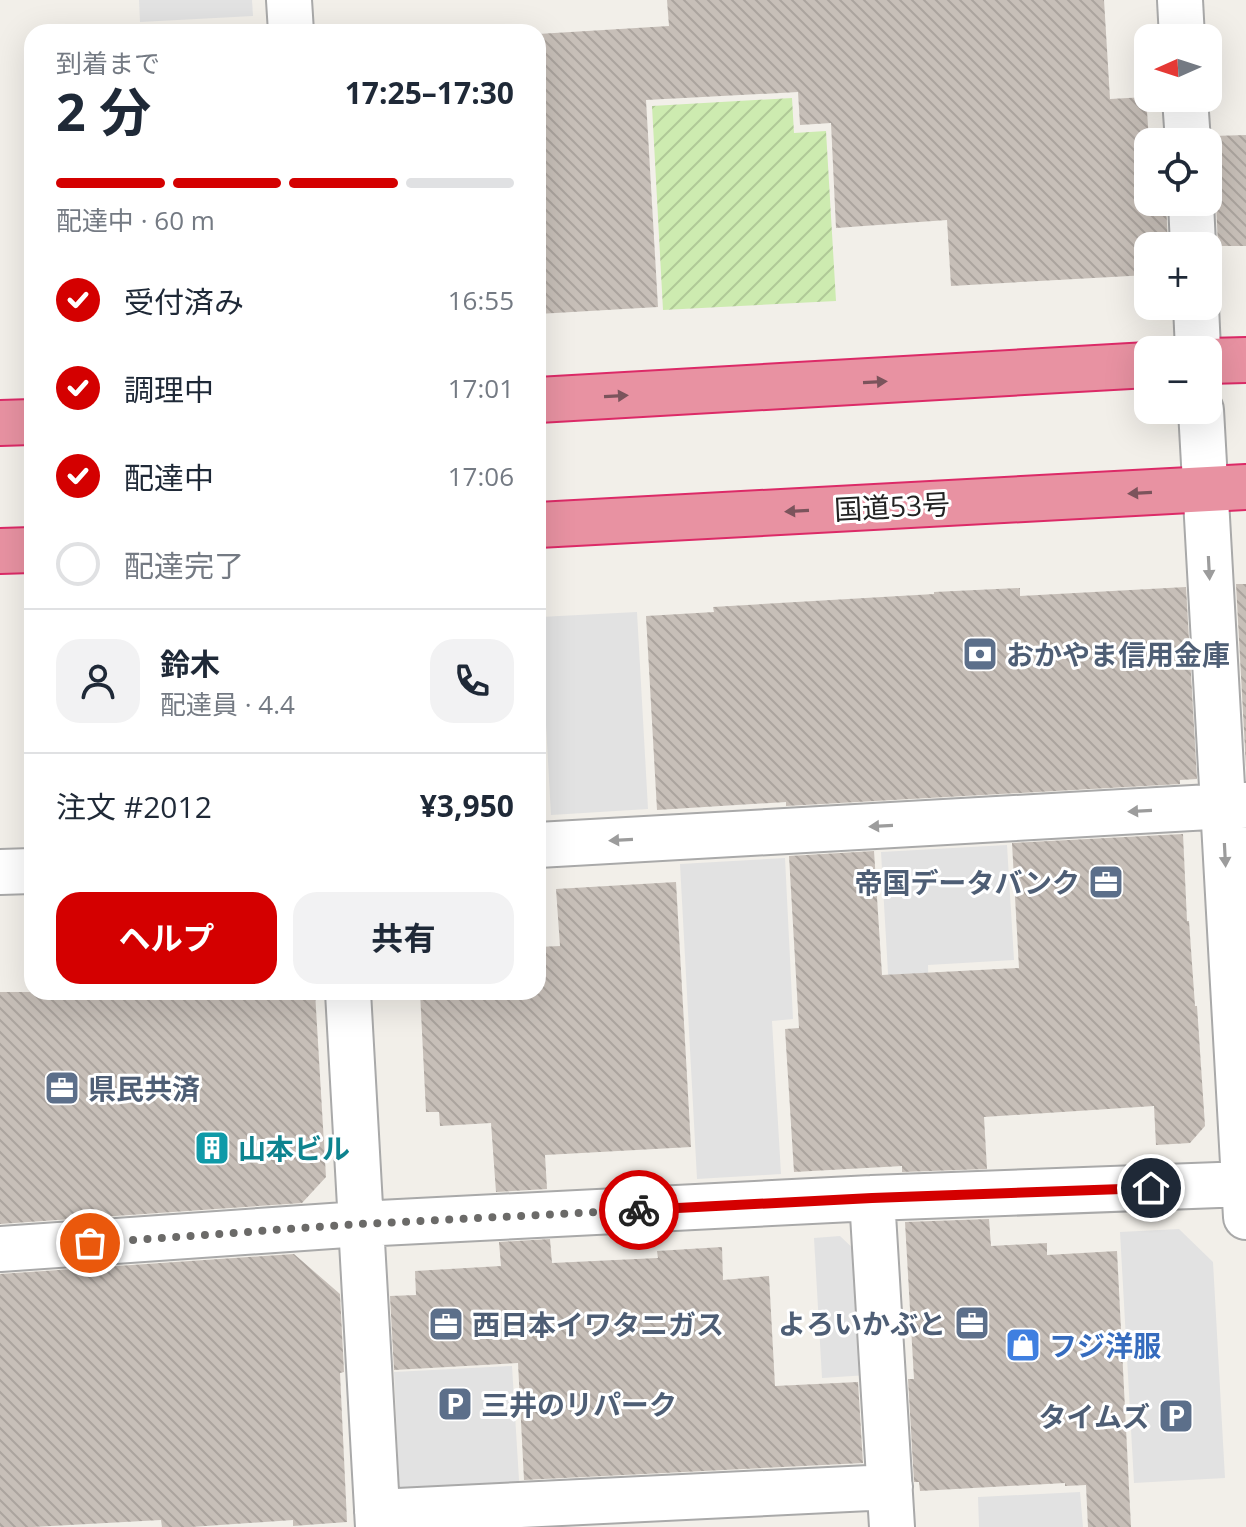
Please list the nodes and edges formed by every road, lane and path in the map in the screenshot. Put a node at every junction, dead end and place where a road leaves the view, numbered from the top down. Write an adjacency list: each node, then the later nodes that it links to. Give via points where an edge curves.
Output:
1 (289, 0): 3 (street)
2 (1180, 0): 4 (street)
3 (290, 24)
4 (1181, 24)
5 (1246, 360): 6 (highway)
6 (1222, 361)
7 (1134, 366): 8 (highway, one-way to 7)
8 (546, 400)
9 (24, 422): 10 (highway)
10 (0, 423)
11 (1205, 424): 12 (street)
12 (1226, 488): 13 (highway, 国道53号, one-way to 13); 16 (street, one-way to 16)
13 (546, 525)
14 (24, 550): 15 (highway)
15 (0, 551)
16 (1234, 805): 17 (street, one-way to 17); 21 (street, one-way to 21)
17 (546, 845)
18 (24, 871): 19 (street)
19 (0, 872)
20 (348, 1000): 23 (street)
21 (1245, 1195): 22 (street)
22 (872, 1198): 23 (street); 25 (street)
23 (360, 1224): 24 (street); 26 (street)
24 (0, 1249)
25 (891, 1507): 26 (street)
26 (378, 1519)

